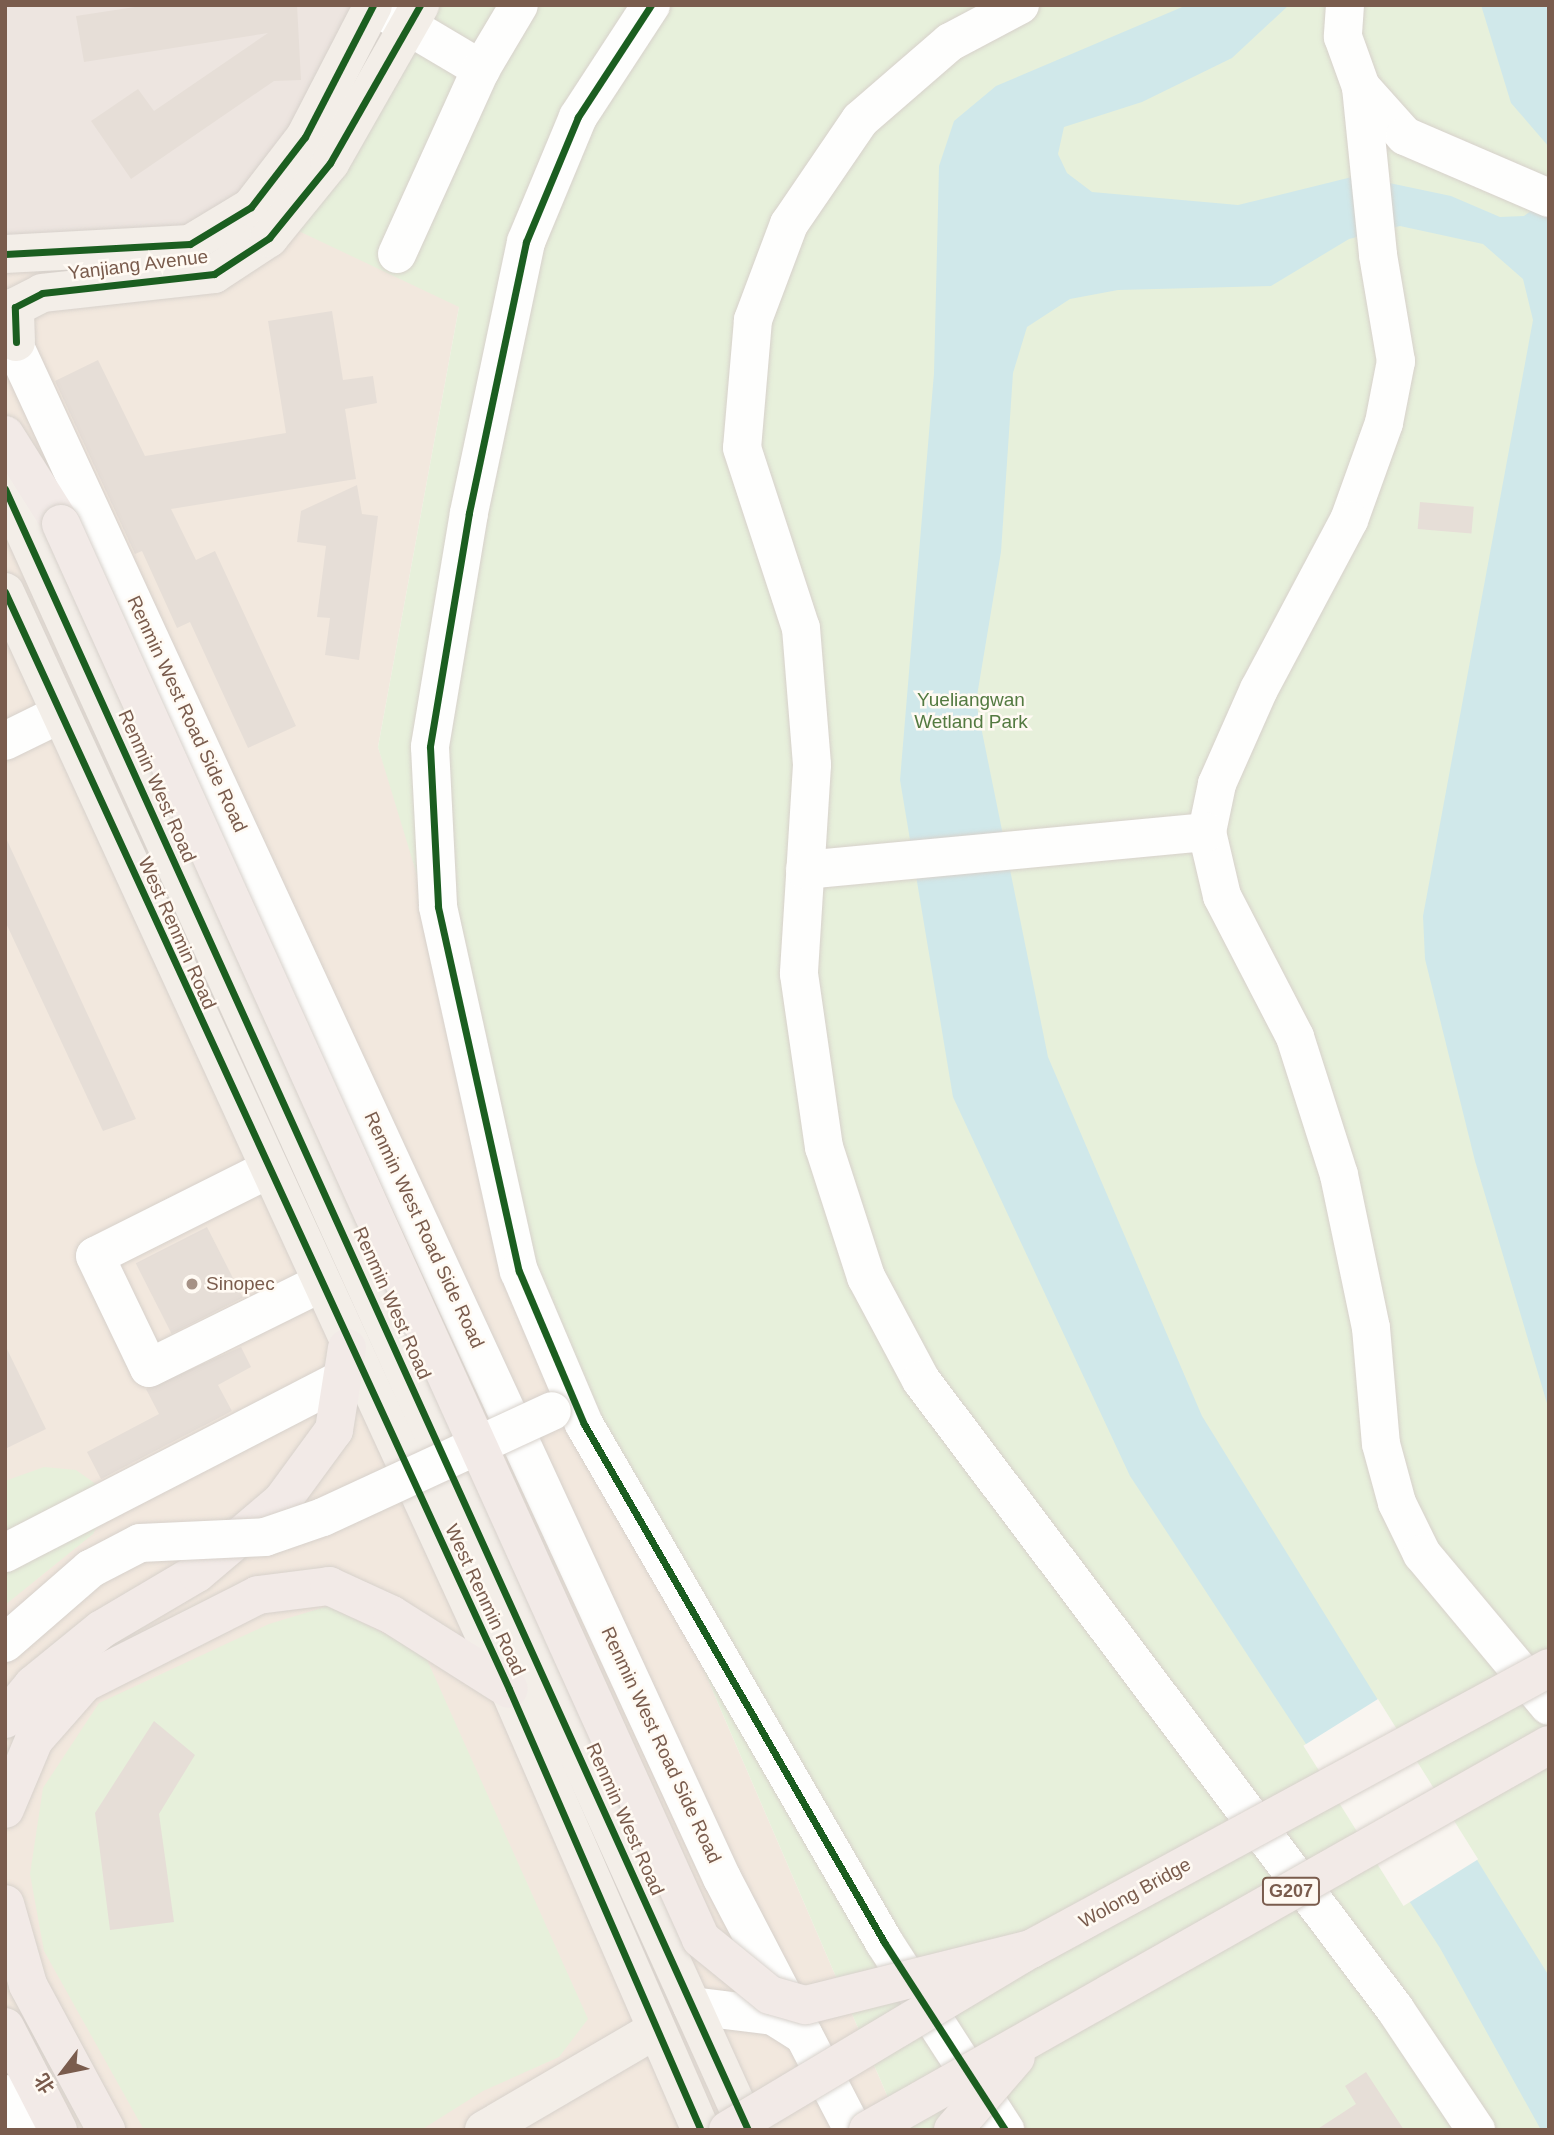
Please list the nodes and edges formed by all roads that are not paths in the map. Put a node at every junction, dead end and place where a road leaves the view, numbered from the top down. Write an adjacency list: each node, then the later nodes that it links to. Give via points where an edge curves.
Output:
1 (373, 5): 6 (street); 10 (main road, Yanjiang Avenue, via 305,137 251,207 190,244)
2 (519, 5): 7 (street)
3 (652, 5): 21 (street, via 578,117 526,242 468,513 430,747 438,907)
4 (1020, 5): 19 (street, via 950,42 860,120 789,224 753,320 742,449 801,628 812,765)
5 (1345, 5): 8 (street, via 1343,37)
6 (413, 16): 7 (street); 12 (main road, Yanjiang Avenue, via 330,163 270,238 214,274 42,293 15,307)
7 (481, 69): 11 (street)
8 (1361, 87): 9 (street, via 1405,136); 18 (street, via 1378,255 1396,361 1384,423 1349,520 1217,784)
9 (1539, 194)
10 (5, 254)
11 (397, 254)
12 (10, 333): 39 (street, Renmin West Road Side Road, via 716,1866)
13 (5, 435): 35 (highway, bridge, via 61,524 701,1939 770,1995 806,2005)
14 (5, 489): 36 (main road, Renmin West Road)
15 (5, 592): 16 (main road, West Renmin Road)
16 (61, 713): 17 (street); 20 (main road, West Renmin Road)
17 (5, 740)
18 (1207, 832): 19 (street); 30 (street, via 1222,896 1295,1037 1339,1175 1371,1328 1381,1444 1397,1503 1422,1555)
19 (805, 870): 53 (street, via 799,974 824,1147 866,1277 921,1380 1395,2009)
20 (267, 1170): 22 (main road, West Renmin Road); 22 (street, via 95,1256 149,1368)
21 (508, 1224): 24 (street, via 490,1250 491,1274); 25 (street, via 519,1271 584,1424)
22 (319, 1284): 23 (main road, West Renmin Road)
23 (345, 1364): 26 (street); 29 (main road, West Renmin Road); 31 (highway, via 334,1430 282,1501 197,1573 102,1629 33,1685)
24 (552, 1411): 25 (street, via 601,1500); 27 (street, bridge, via 323,1517 265,1537 140,1544 90,1569)
25 (636, 1513): 52 (street, via 884,1942)
26 (5, 1553)
27 (5, 1643)
28 (1549, 1668): 35 (highway, Wolong Bridge, bridge)
29 (509, 1689): 33 (highway, via 392,1615 329,1586 258,1595 84,1683 34,1740); 38 (main road, West Renmin Road)
30 (1549, 1706)
31 (5, 1719)
32 (1549, 1745): 40 (highway, G207, bridge)
33 (5, 1809)
34 (5, 1904): 44 (highway, via 28,1985)
35 (1031, 1949): 47 (highway, Wolong Bridge, bridge)
36 (692, 2006): 39 (street, via 774,2016); 48 (main road, Renmin West Road)
37 (5, 2027): 43 (highway)
38 (655, 2031): 45 (main road); 46 (main road, West Renmin Road)
39 (803, 2035): 49 (street, Renmin West Road Side Road)
40 (1034, 2037): 50 (highway, G207, bridge); 51 (highway, bridge)
41 (5, 2094): 42 (street)
42 (21, 2130)
43 (58, 2130)
44 (106, 2130)
45 (484, 2130)
46 (701, 2130)
47 (728, 2130)
48 (748, 2130)
49 (853, 2130)
50 (868, 2130)
51 (953, 2130)
52 (1005, 2130)
53 (1476, 2130)

